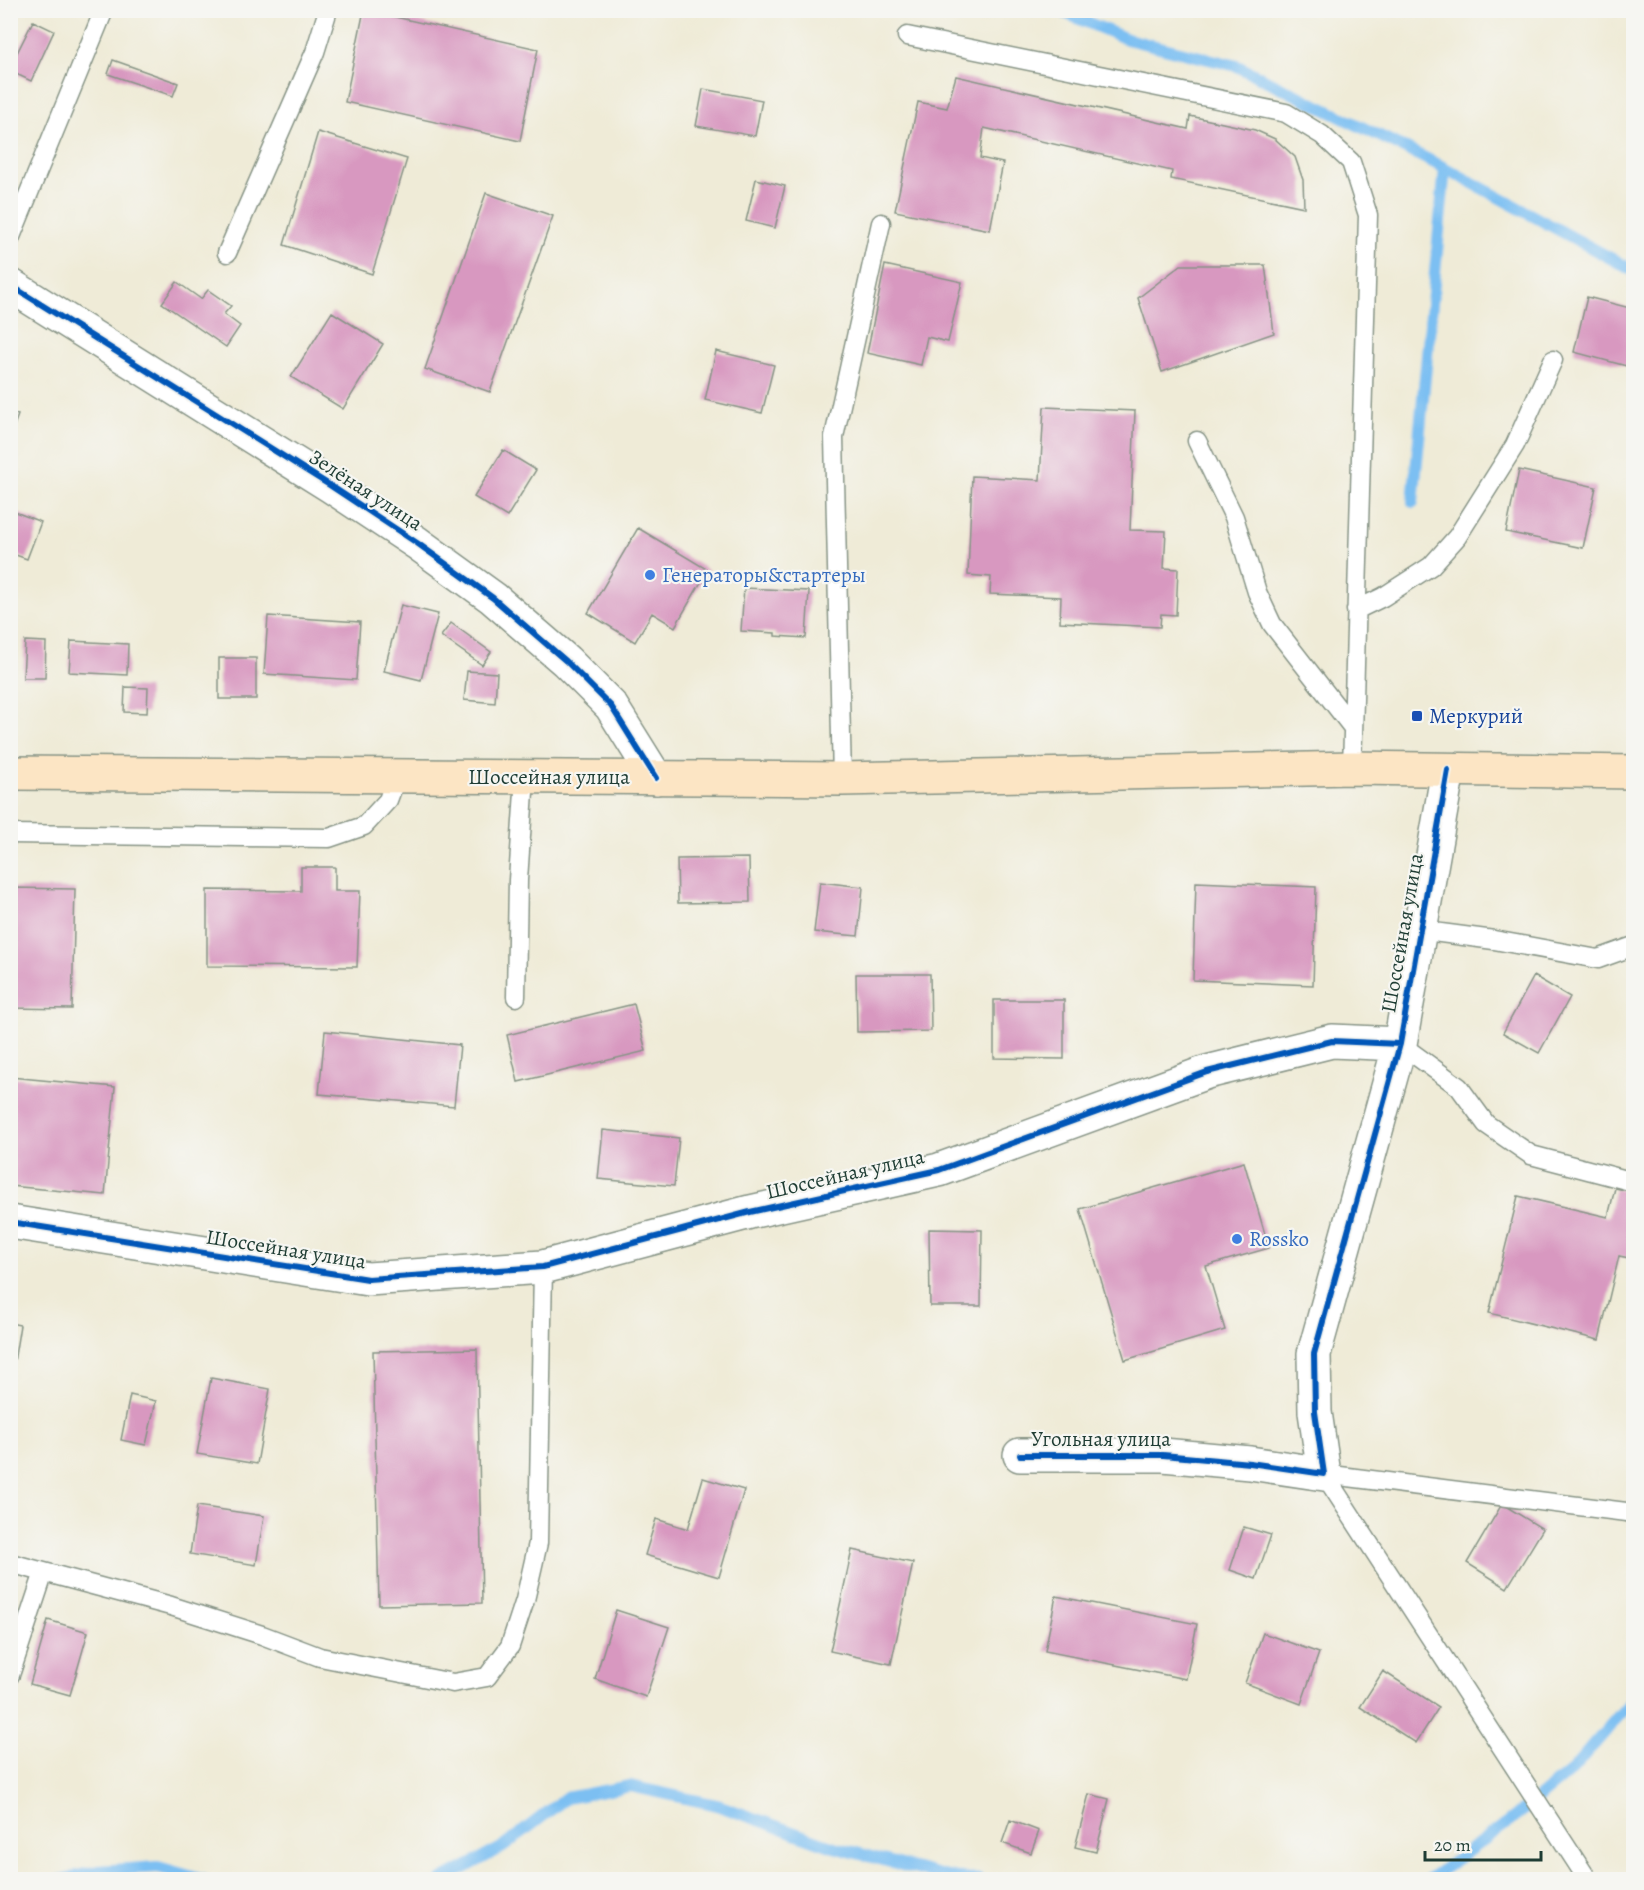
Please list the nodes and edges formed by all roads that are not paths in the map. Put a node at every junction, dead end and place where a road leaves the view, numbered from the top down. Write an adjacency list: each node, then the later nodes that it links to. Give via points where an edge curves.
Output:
1 (104, 10): 5 (lane)
2 (328, 10): 6 (lane, via 315,52)
3 (907, 36): 10 (lane, via 1286,113 1322,135 1351,162 1368,215)
4 (881, 223): 19 (lane, via 834,437)
5 (10, 239)
6 (227, 253)
7 (10, 285): 18 (street, Зелёная улица, via 331,486 493,598 611,706)
8 (1553, 360): 10 (lane, via 1515,445 1457,537 1431,566)
9 (1197, 441): 11 (lane, via 1234,517 1257,592 1272,624)
10 (1356, 610): 11 (lane)
11 (1353, 728): 12 (lane)
12 (1352, 768): 13 (main road, Шоссейная улица); 19 (main road, Шоссейная улица)
13 (1448, 770): 14 (main road, Шоссейная улица); 21 (street, Шоссейная улица)
14 (1634, 772)
15 (10, 773): 16 (main road, Шоссейная улица)
16 (398, 776): 17 (main road, Шоссейная улица); 20 (lane, via 388,800 364,826 329,838)
17 (525, 777): 18 (main road, Шоссейная улица); 23 (lane)
18 (656, 778): 19 (main road, Шоссейная улица)
19 (842, 779)
20 (10, 834)
21 (1418, 930): 22 (lane, via 1598,959); 24 (street, Шоссейная улица)
22 (1634, 946)
23 (516, 998)
24 (1400, 1044): 25 (lane, via 1459,1087 1486,1124 1531,1155); 27 (street, Шоссейная улица, via 1332,1041 1207,1072 939,1170 750,1212); 29 (street, via 1314,1354 1315,1412)
25 (1634, 1182)
26 (10, 1222): 27 (street, Шоссейная улица, via 368,1279)
27 (543, 1267): 32 (lane, via 538,1544 510,1646 487,1677 453,1683 320,1657 171,1606)
28 (1020, 1455): 29 (street, Угольная улица, via 1163,1455)
29 (1324, 1474): 30 (lane, Угольная улица); 34 (lane)
30 (1634, 1513)
31 (10, 1563): 32 (lane)
32 (44, 1572): 33 (lane)
33 (10, 1675)
34 (1588, 1880)

